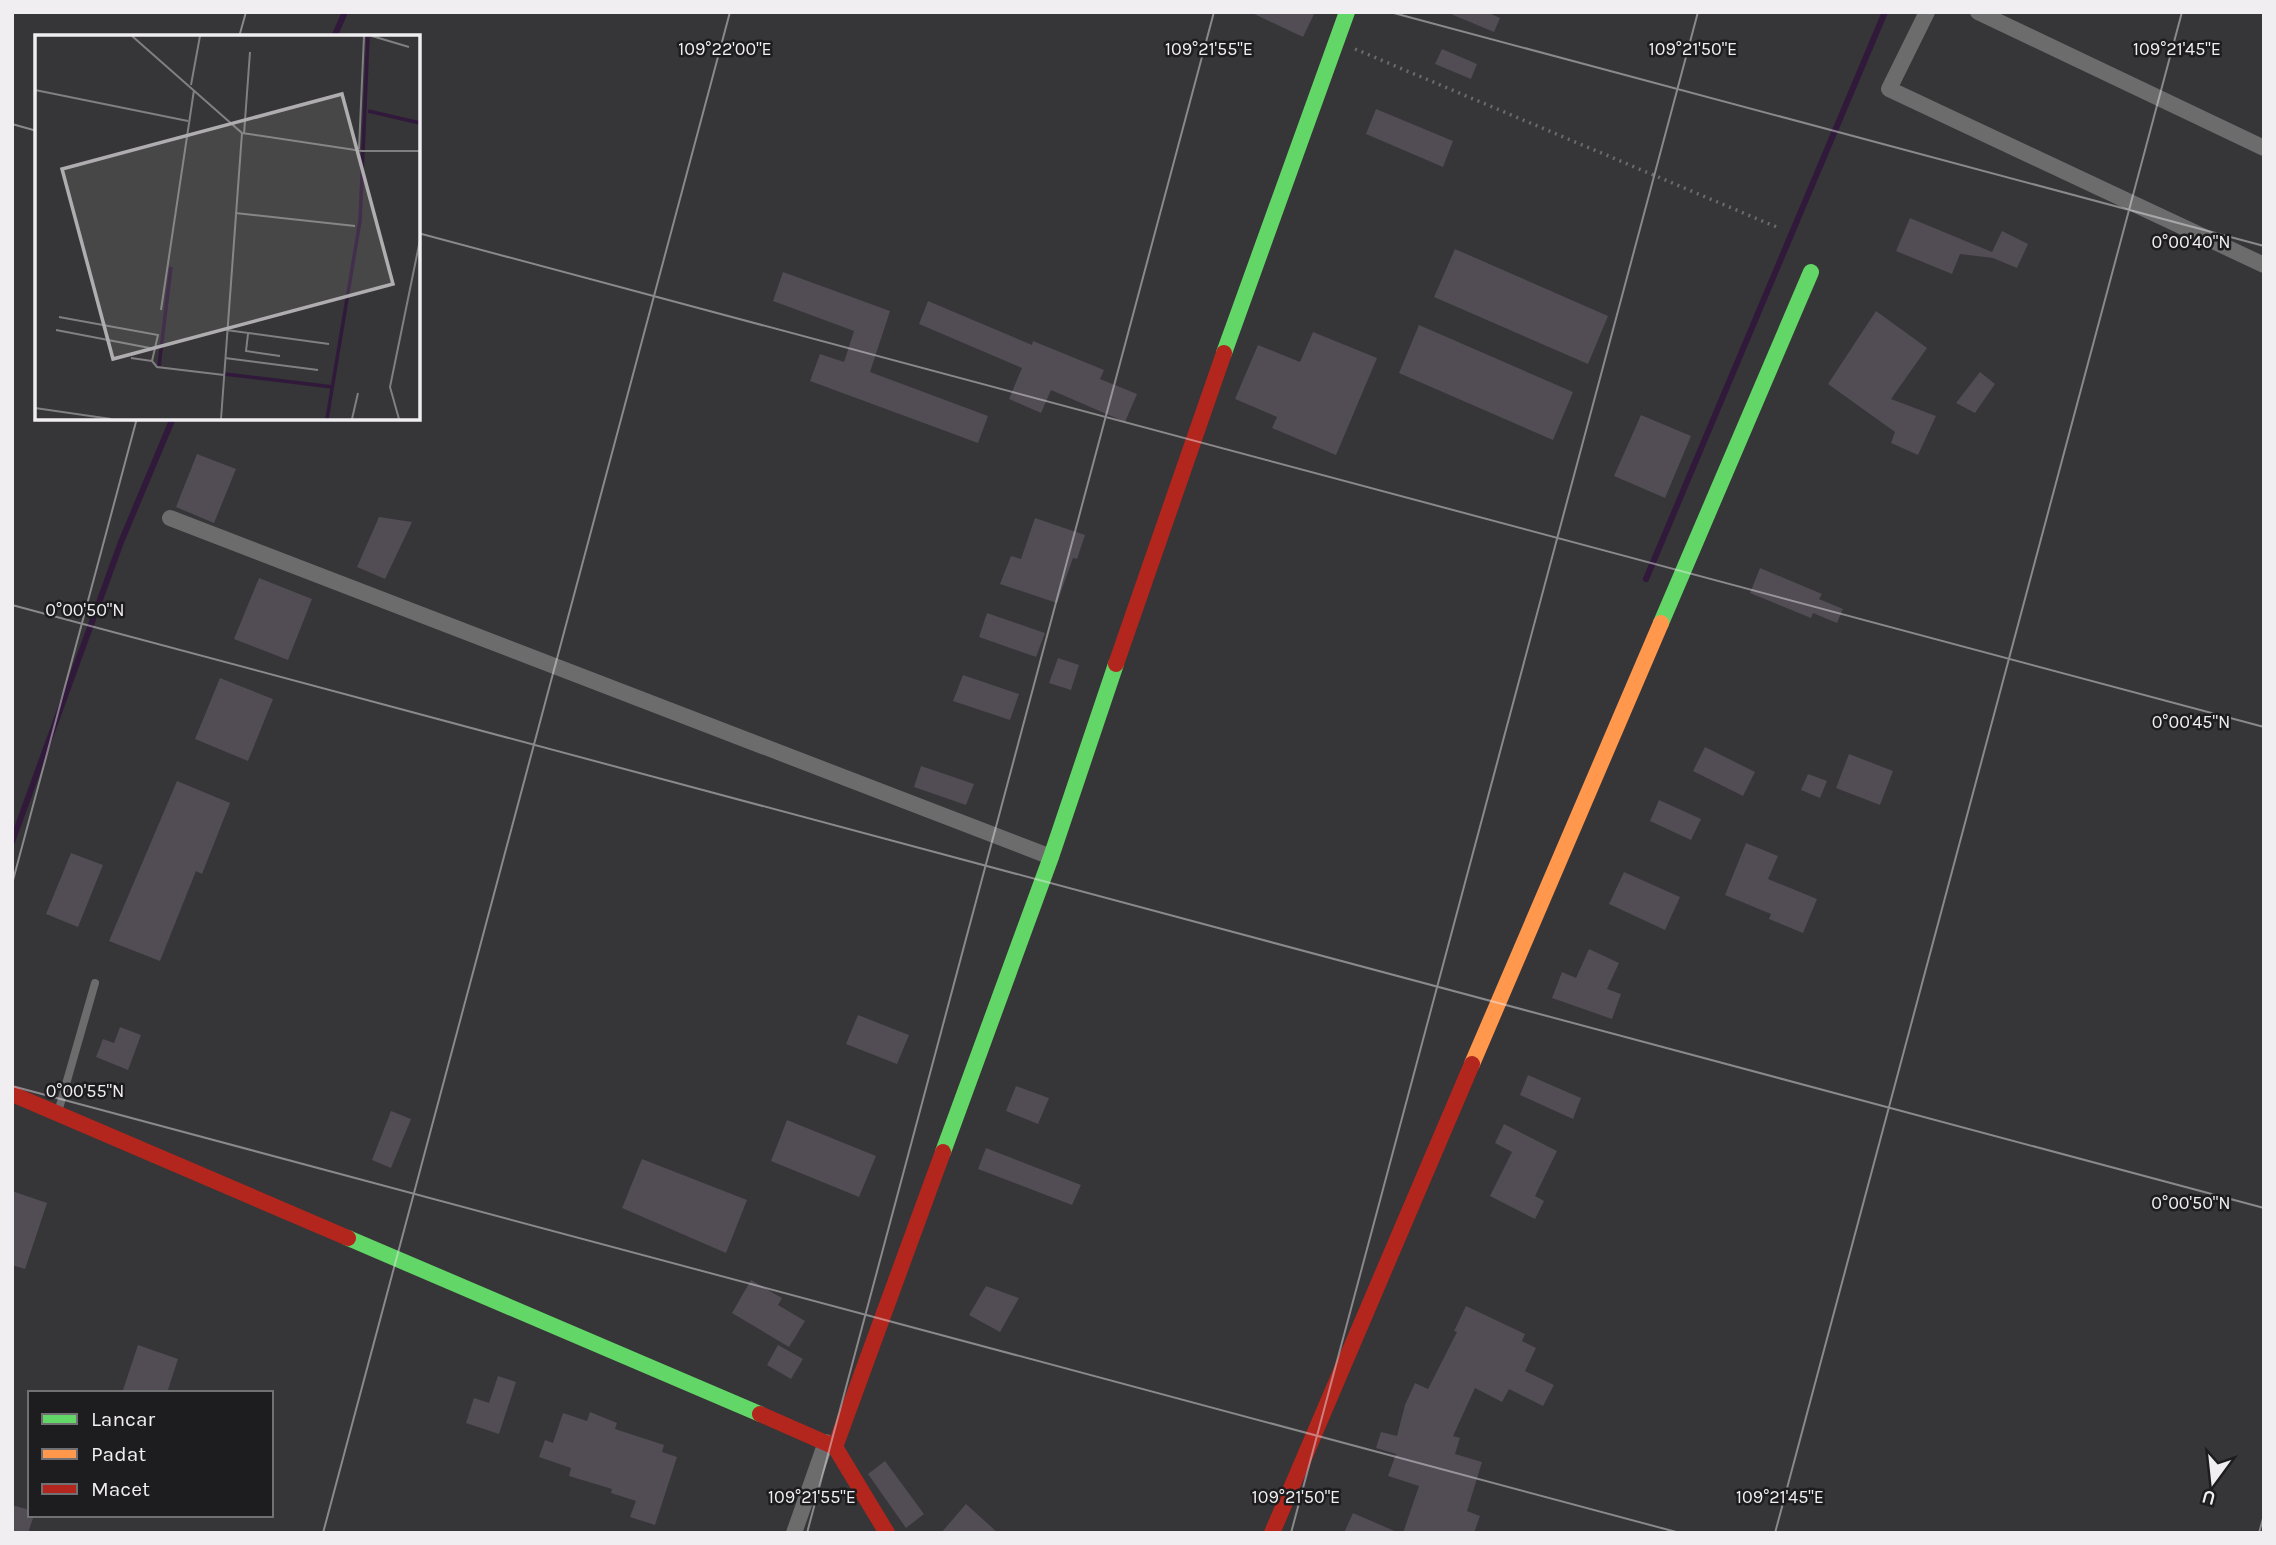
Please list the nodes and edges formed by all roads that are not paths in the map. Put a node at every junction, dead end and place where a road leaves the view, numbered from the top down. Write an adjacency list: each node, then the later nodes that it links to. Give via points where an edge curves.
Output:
1 (1347, 12): 8 (street, via 1196,432)
2 (1927, 12): 5 (street, via 1889,89)
3 (1978, 12): 4 (street)
4 (2264, 148)
5 (2264, 265)
6 (1811, 272): 15 (street)
7 (170, 518): 8 (street)
8 (1051, 857): 12 (street)
9 (94, 983): 11 (lane)
10 (12, 1094): 11 (street)
11 (58, 1115): 12 (street)
12 (830, 1444): 13 (street); 14 (street)
13 (794, 1533)
14 (887, 1533)
15 (1272, 1533)

